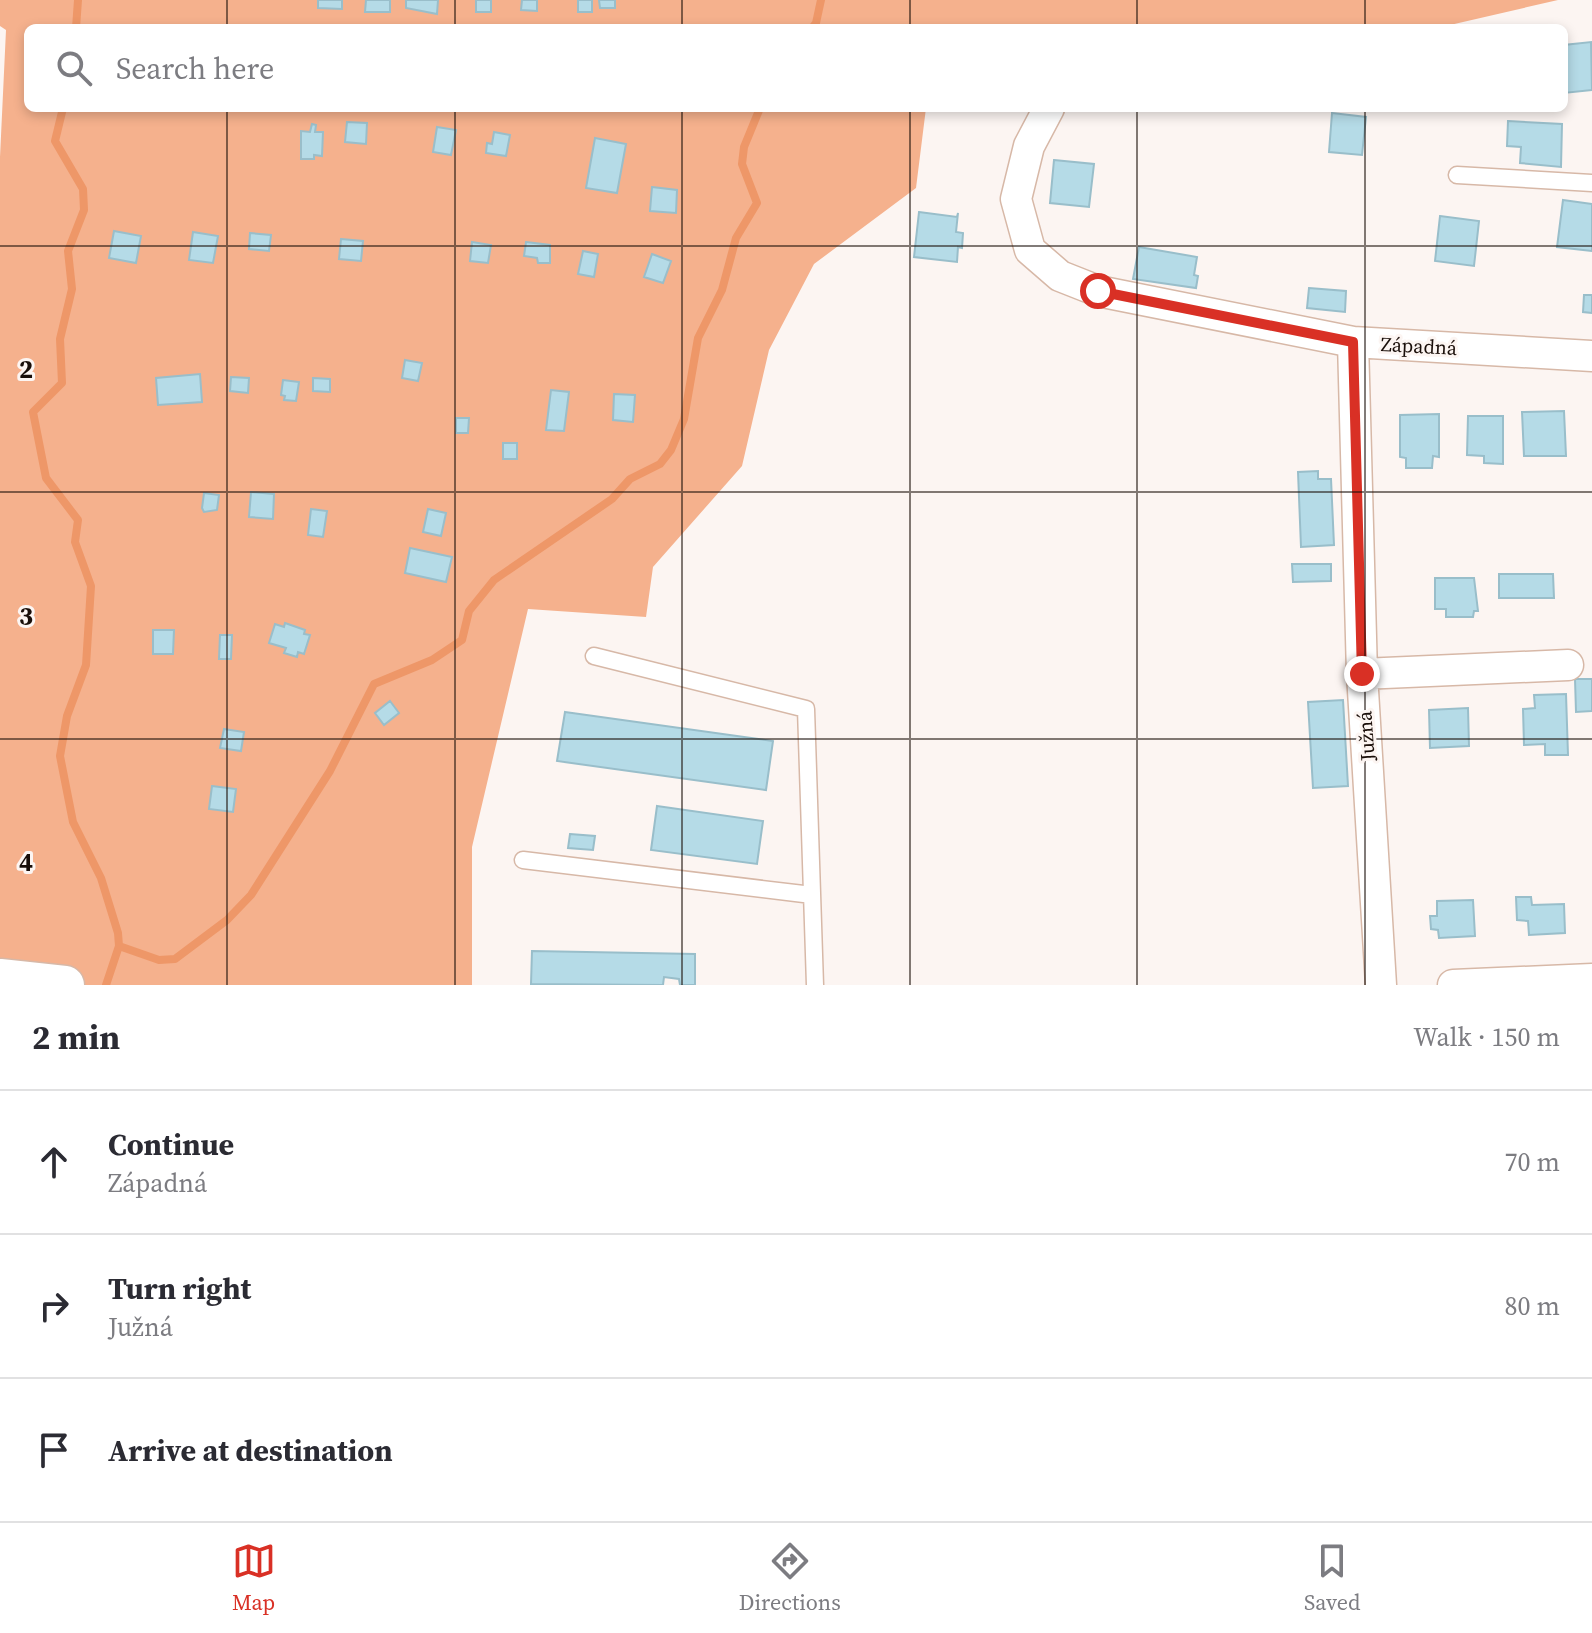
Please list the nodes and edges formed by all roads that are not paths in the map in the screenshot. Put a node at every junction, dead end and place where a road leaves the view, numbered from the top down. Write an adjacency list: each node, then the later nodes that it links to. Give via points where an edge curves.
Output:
1 (1047, 112): 4 (street, Západná, via 1029,146 1016,199 1030,250 1060,276 1098,291)
2 (1457, 175): 3 (lane)
3 (1592, 183)
4 (1353, 342): 5 (street, Západná); 8 (street, Južná)
5 (1592, 356)
6 (594, 656): 10 (lane, via 806,709)
7 (1568, 665): 8 (street)
8 (1362, 674): 13 (street, Južná)
9 (523, 860): 10 (lane)
10 (812, 895): 12 (lane)
11 (1592, 979): 14 (street)
12 (815, 985)
13 (1381, 985)
14 (1453, 985)

